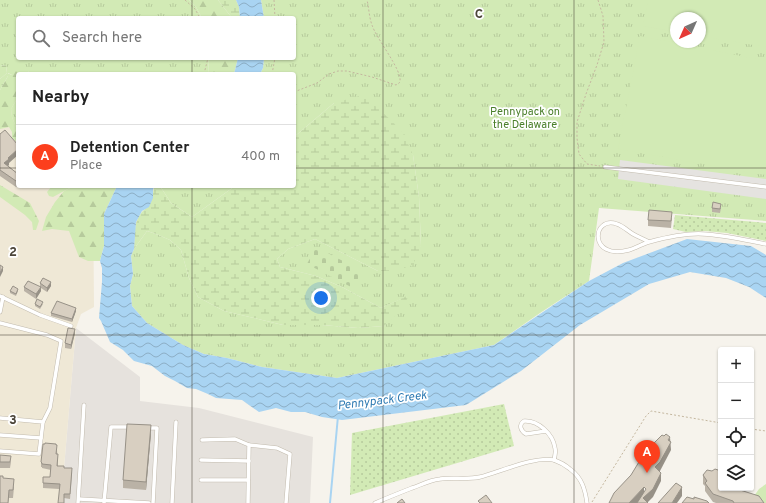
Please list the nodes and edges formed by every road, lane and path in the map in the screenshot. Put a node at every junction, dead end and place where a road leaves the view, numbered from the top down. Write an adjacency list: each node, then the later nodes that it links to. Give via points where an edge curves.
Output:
1 (185, 0): 5 (path)
2 (274, 0): 6 (path)
3 (367, 0): 11 (path, via 371,24 398,73 400,82 396,85 372,77 338,71)
4 (598, 0): 12 (path, via 603,16 604,42 577,122 577,138 579,154 587,164)
5 (199, 16)
6 (275, 16)
7 (208, 60): 9 (path)
8 (274, 60): 10 (path)
9 (204, 72)
10 (272, 72)
11 (296, 91)
12 (605, 167): 13 (lane)
13 (766, 187)
14 (649, 242): 14 (lane, via 628,250 613,251 606,250 598,238 600,228 608,222 618,224); 15 (lane, via 702,234)
15 (766, 244)
16 (2, 297): 17 (lane); 19 (lane)
17 (0, 312)
18 (0, 323): 22 (lane, via 61,341 50,408)
19 (71, 326)
20 (84, 405): 40 (lane)
21 (0, 418): 22 (lane)
22 (43, 422): 31 (lane)
23 (176, 422): 45 (lane)
24 (718, 422): 50 (path, via 651,411 594,501)
25 (134, 427): 41 (lane, via 111,426)
26 (141, 427): 44 (lane, via 157,428)
27 (754, 429): 29 (path)
28 (546, 431): 28 (lane, via 536,423 528,421 520,425 526,434); 36 (lane, via 555,448)
29 (766, 431)
30 (0, 435): 31 (lane)
31 (41, 438): 34 (lane, via 39,454)
32 (202, 440): 33 (lane, via 235,439)
33 (249, 445): 37 (lane); 47 (lane, via 277,448 290,454)
34 (0, 451)
35 (201, 460): 37 (lane)
36 (554, 460): 48 (lane, via 531,461 478,477 441,478); 49 (lane, via 572,470 580,479)
37 (249, 461): 39 (lane)
38 (201, 480): 39 (lane)
39 (248, 480): 46 (lane)
40 (78, 501): 41 (lane)
41 (104, 502): 42 (lane)
42 (138, 503): 43 (lane)
43 (149, 503)
44 (153, 503)
45 (172, 503)
46 (248, 503)
47 (286, 503)
48 (375, 503)
49 (587, 503)
50 (590, 503)

